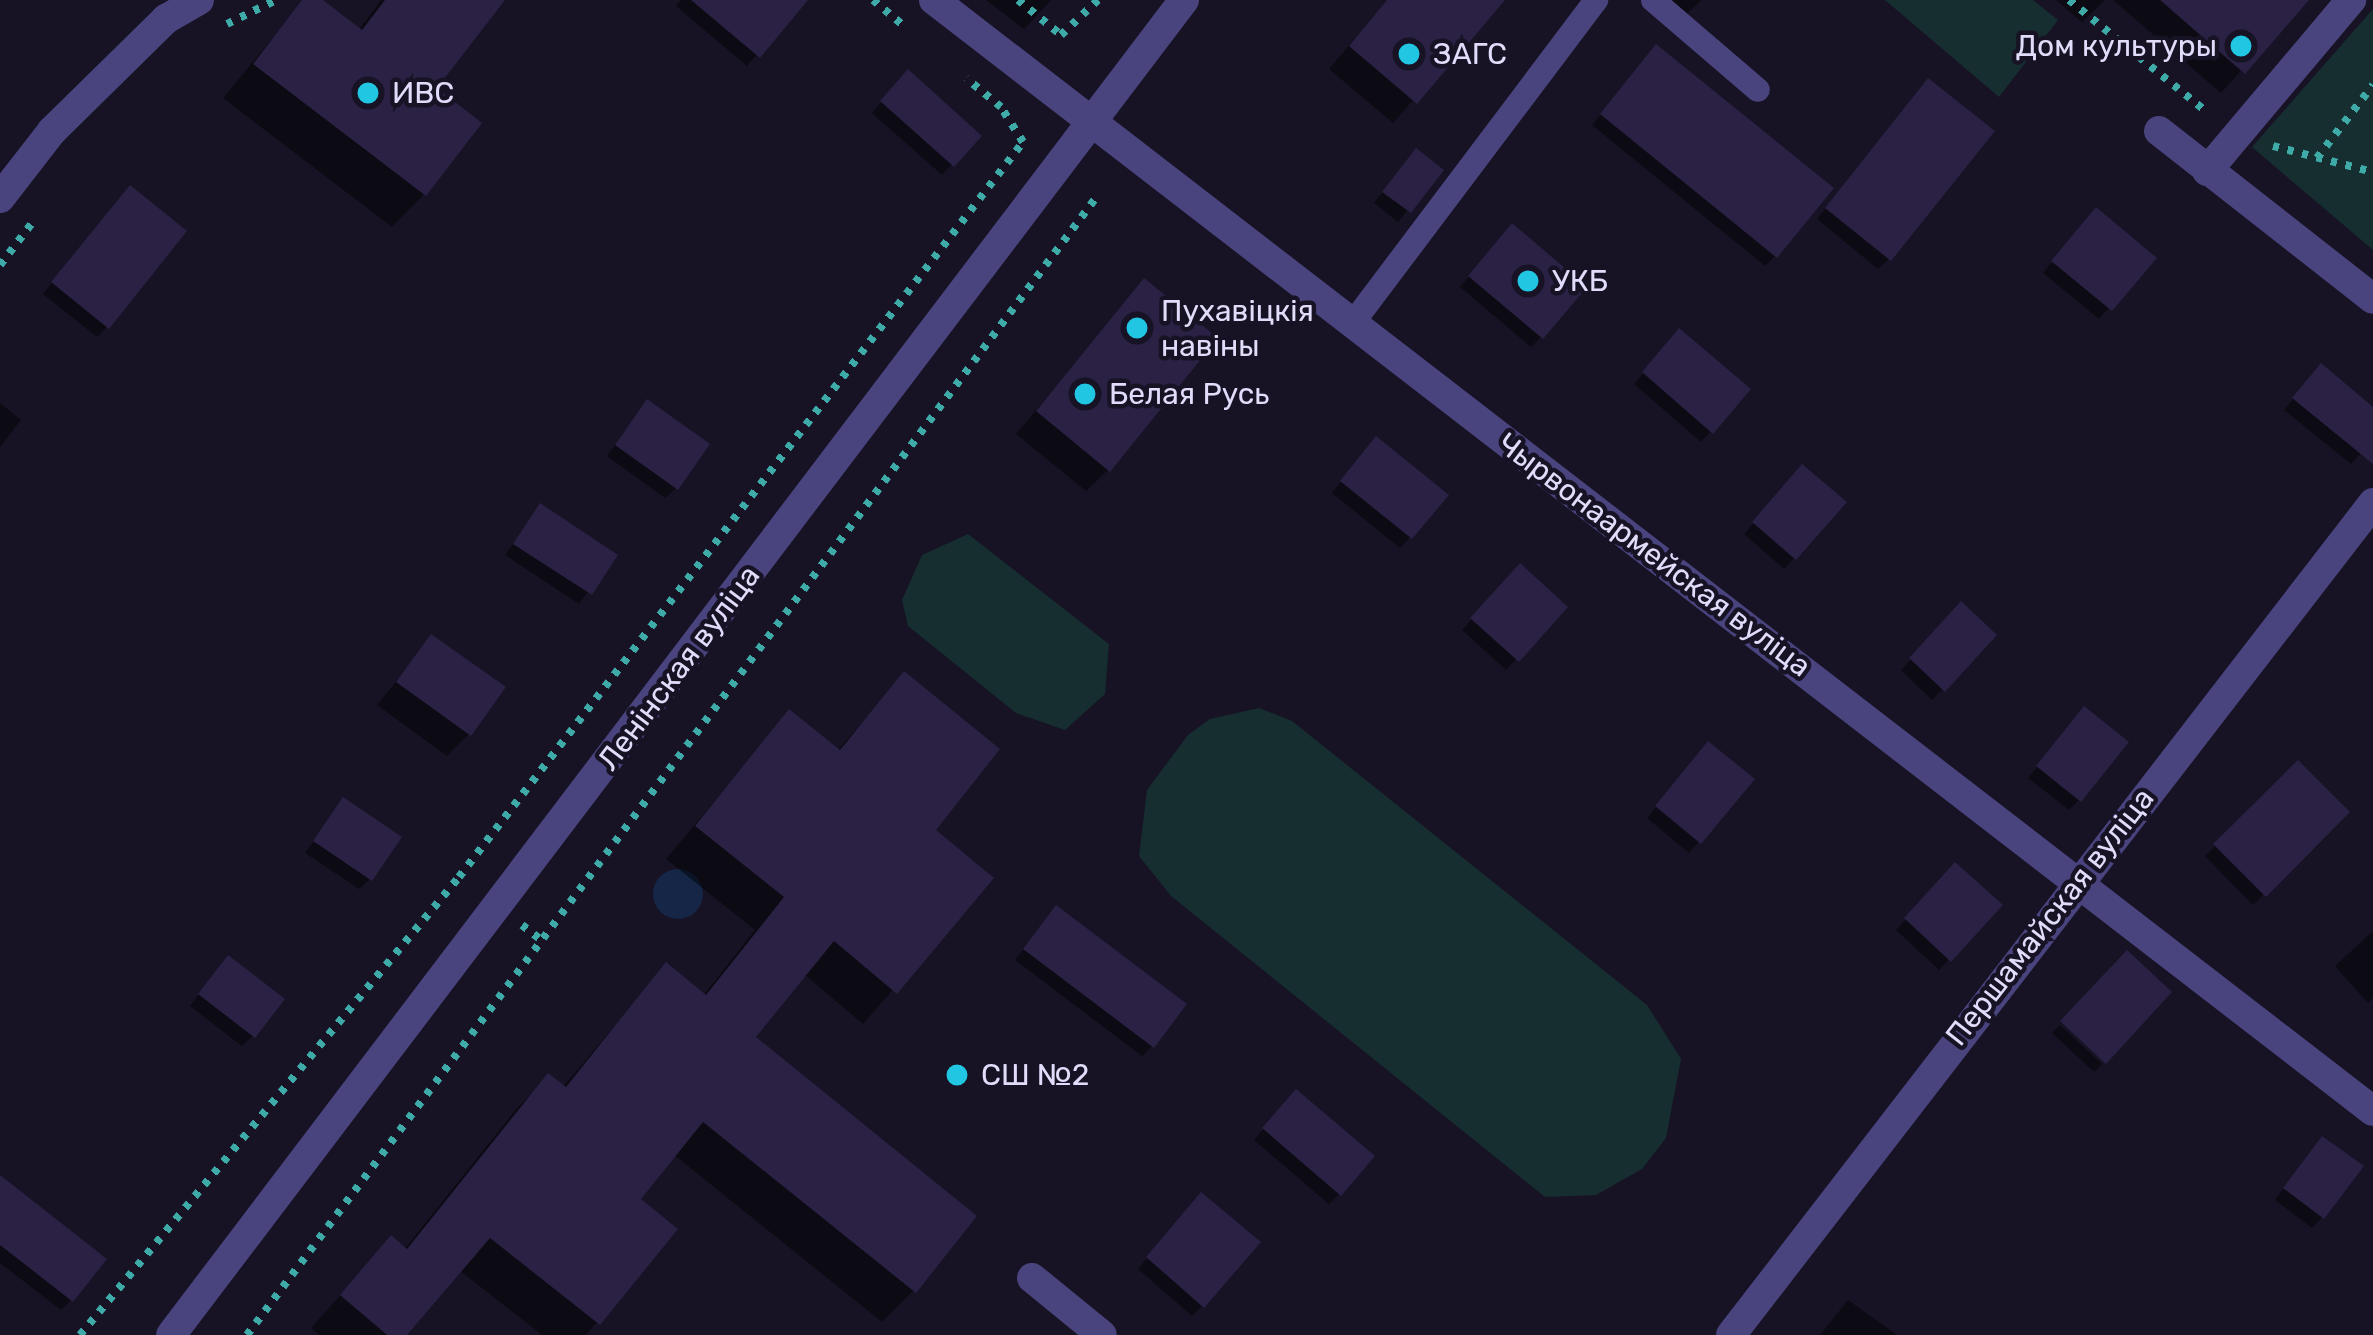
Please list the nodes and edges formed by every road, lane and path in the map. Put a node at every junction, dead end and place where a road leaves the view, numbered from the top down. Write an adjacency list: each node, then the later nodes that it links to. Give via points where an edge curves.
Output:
1 (199, 0): 22 (street, via 166,19 68,115)
2 (873, 0): 11 (path)
3 (934, 0): 15 (street, Чырвонаармейская вуліца)
4 (1018, 0): 5 (path, via 1061,35)
5 (1098, 0)
6 (1184, 0): 15 (street, Ленінская вуліца)
7 (1596, 0): 24 (lane)
8 (1653, 0): 14 (lane)
9 (2068, 0): 17 (path)
10 (2351, 0): 17 (street)
11 (910, 31)
12 (946, 61): 29 (path, via 1001,107 1023,142 459,877)
13 (2373, 85): 18 (path)
14 (1758, 90)
15 (1091, 125): 24 (street, Чырвонаармейская вуліца); 30 (street, Ленінская вуліца)
16 (2159, 131): 19 (street)
17 (2236, 136): 18 (path); 19 (street)
18 (2317, 158): 20 (path)
19 (2207, 170): 23 (street)
20 (2373, 172)
21 (1098, 195): 31 (path)
22 (0, 198)
23 (2373, 299)
24 (1352, 324): 26 (street, Чырвонаармейская вуліца)
25 (2373, 503): 26 (street, Першамайская вуліца)
26 (2078, 878): 27 (street, Чырвонаармейская вуліца); 33 (street, Першамайская вуліца)
27 (2373, 1111)
28 (1032, 1278): 32 (street)
29 (80, 1335)
30 (171, 1335)
31 (247, 1335)
32 (1102, 1335)
33 (1731, 1335)

